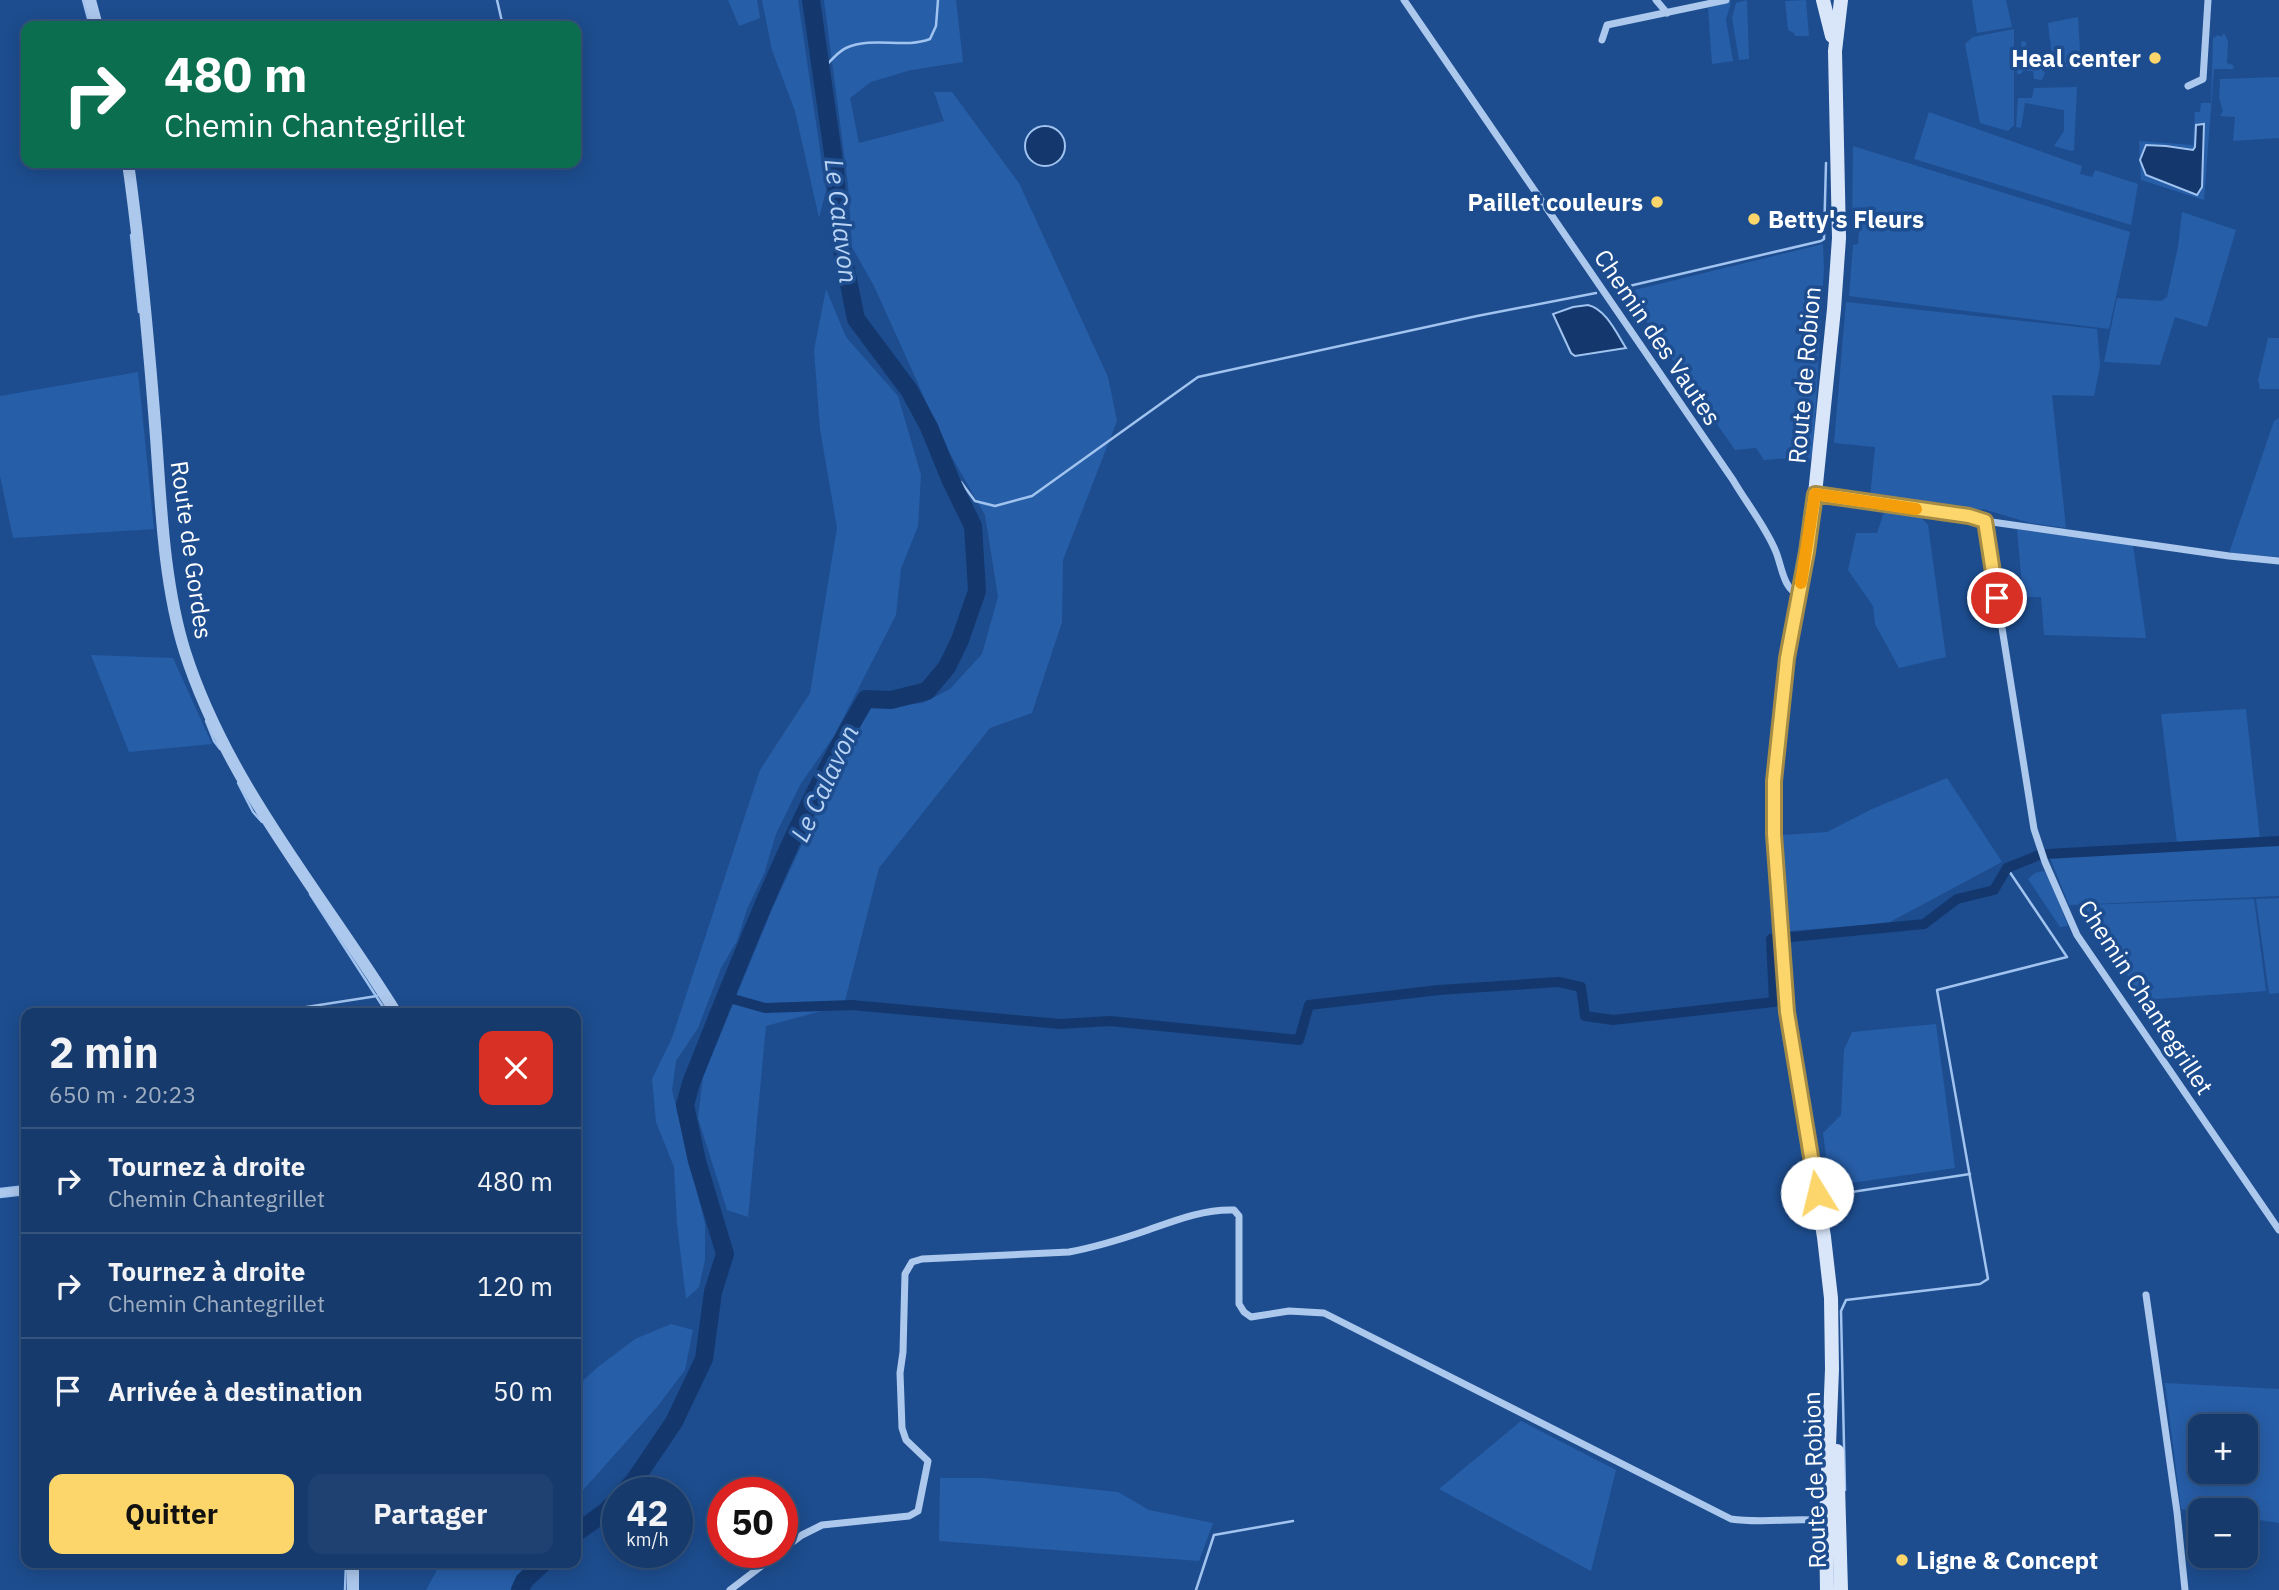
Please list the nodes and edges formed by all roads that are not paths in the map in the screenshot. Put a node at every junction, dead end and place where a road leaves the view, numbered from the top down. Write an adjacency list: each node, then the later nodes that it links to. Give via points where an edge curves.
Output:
1 (90, 0): 10 (street)
2 (1404, 0): 18 (street, Chemin des Vautes, via 1733,480 1777,553 1791,591)
3 (1656, 0): 9 (street)
4 (1726, 0): 9 (street)
5 (1823, 0): 12 (main road, Route de Robion)
6 (1830, 0): 7 (main road)
7 (1840, 0): 12 (main road, Route de Robion)
8 (2208, 0): 13 (street, via 2203,79)
9 (1667, 13): 11 (street, via 1607,25)
10 (96, 21)
11 (1602, 40)
12 (1835, 51): 15 (main road, Route de Robion, via 1839,238)
13 (2188, 86)
14 (129, 168): 19 (street, Route de Gordes, via 171,588 186,653 207,709 239,770)
15 (1815, 494): 16 (street); 18 (main road, Route de Robion)
16 (1985, 521): 17 (street); 22 (street, Chemin Chantegrillet, via 2035,829 2045,862 2077,935)
17 (2279, 561)
18 (1799, 595): 24 (main road, Route de Robion, via 1777,740 1774,834 1787,1012 1828,1270)
19 (393, 1008)
20 (21, 1191): 21 (street)
21 (0, 1193)
22 (2279, 1230)
23 (2146, 1296): 34 (street)
24 (1832, 1369): 25 (main road, Route de Robion); 29 (main road, Route de Robion)
25 (1830, 1521): 26 (street, via 1731,1519 1324,1313 1289,1311 1251,1317 1239,1304 1239,1216 1234,1210 1222,1210 1069,1252 912,1262 905,1274 901,1400 906,1440 928,1461 918,1511 909,1516 822,1525); 29 (street); 32 (main road, Route de Robion)
26 (798, 1538)
27 (353, 1568): 30 (street)
28 (759, 1568): 31 (street)
29 (1840, 1569): 33 (main road, Route de Robion)
30 (353, 1590)
31 (730, 1590)
32 (1827, 1590)
33 (1841, 1590)
34 (2185, 1590)

